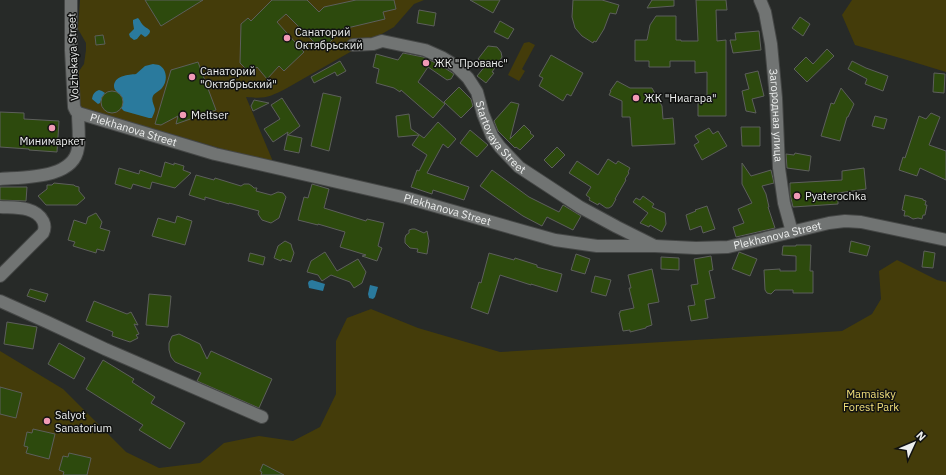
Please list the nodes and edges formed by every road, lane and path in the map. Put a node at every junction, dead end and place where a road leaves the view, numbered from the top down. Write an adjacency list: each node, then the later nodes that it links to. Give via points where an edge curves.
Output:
1 (71, 0): 4 (street, Volzhskaya Street, via 74,107)
2 (760, 0): 7 (street, Загородная улица, via 771,44 779,168 784,203)
3 (353, 45): 9 (street, Startovaya Street, via 382,41 425,50 456,66 477,92 492,136 519,166 580,206)
4 (78, 113): 5 (street, Plekhanova Street, via 78,148 70,164 41,176); 9 (street, Plekhanova Street, via 216,154 407,198 555,240 597,246)
5 (0, 179)
6 (0, 207): 10 (street, via 29,209 45,224 43,233)
7 (792, 232): 8 (street, Plekhanova Street, via 845,221); 9 (street, Plekhanova Street, via 728,246)
8 (946, 240)
9 (655, 246)
10 (0, 276)
11 (0, 301): 12 (street)
12 (262, 417)

